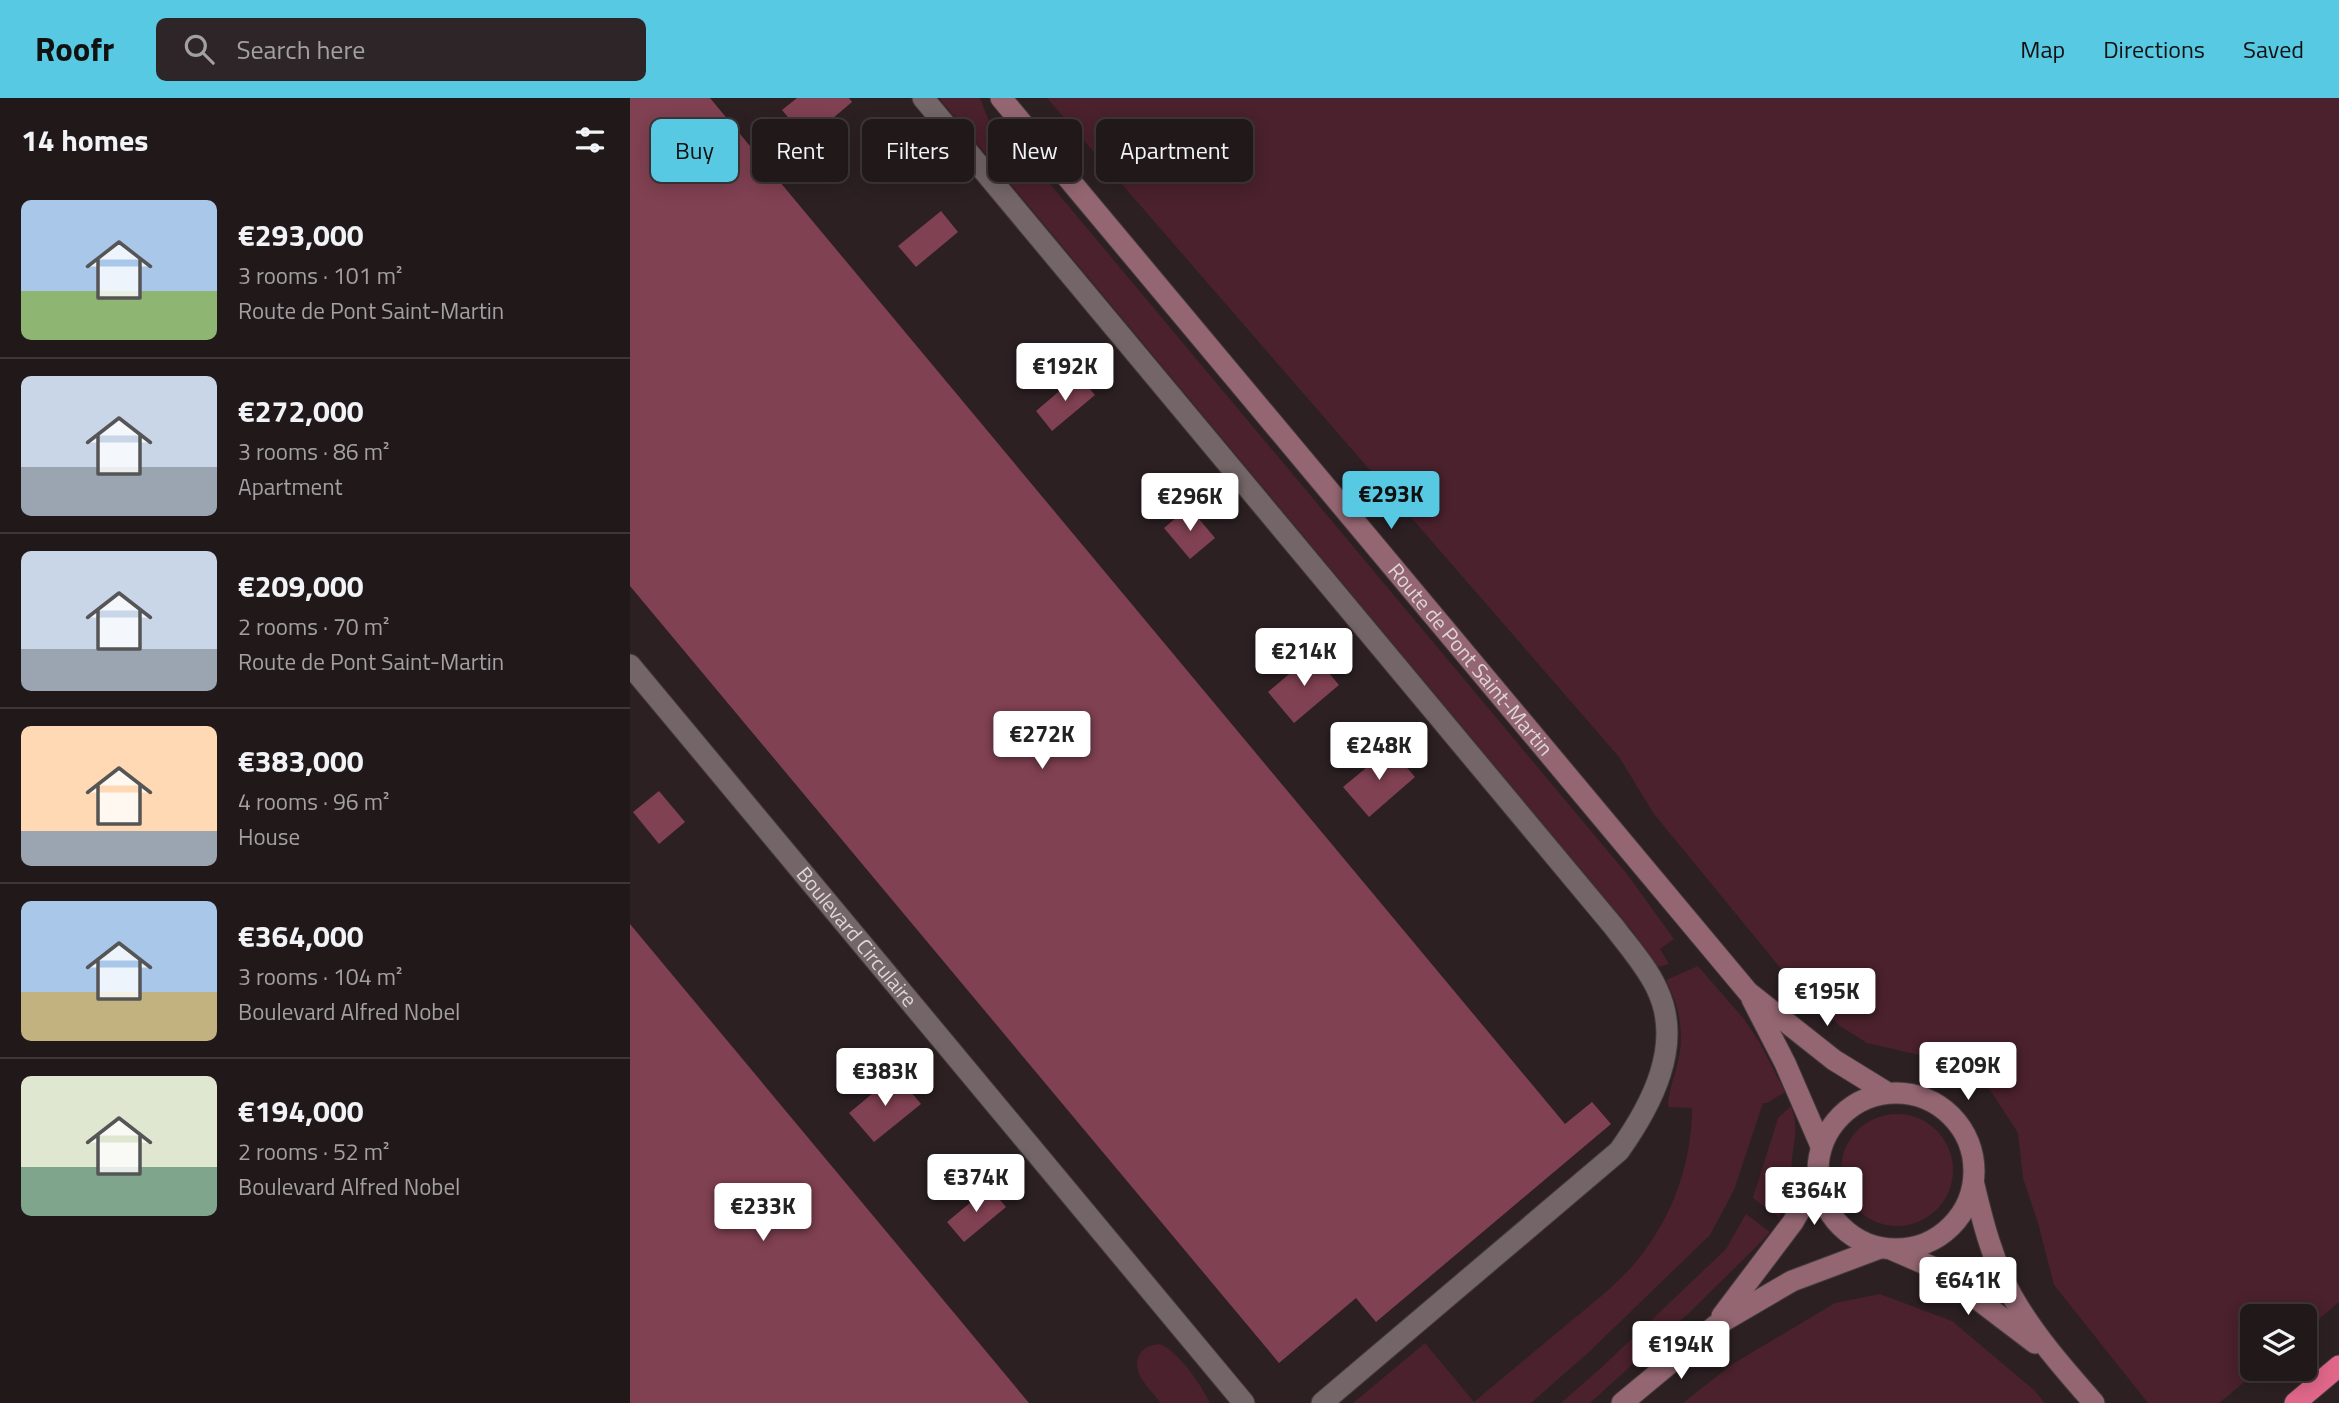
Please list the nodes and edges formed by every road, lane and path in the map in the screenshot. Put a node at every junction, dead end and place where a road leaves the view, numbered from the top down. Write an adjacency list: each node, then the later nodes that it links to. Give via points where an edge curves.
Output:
1 (923, 98): 14 (lane, via 1614,927 1657,989 1665,1012 1659,1082 1619,1151)
2 (1001, 98): 4 (main road, Route de Pont Saint-Martin)
3 (630, 665): 13 (lane, Boulevard Circulaire)
4 (1748, 992): 5 (main road, Route de Pont Saint-Martin, via 1834,1060); 6 (main road)
5 (1886, 1092): 6 (main road, via 1845,1110); 8 (main road, via 1919,1095 1953,1116 1971,1148)
6 (1821, 1146): 7 (main road)
7 (1817, 1180): 9 (main road, via 1832,1217 1844,1230); 10 (main road, via 1793,1222)
8 (1973, 1183): 9 (main road, via 1966,1206 1948,1229 1907,1248); 11 (main road, via 1984,1230 2012,1296)
9 (1885, 1249): 10 (main road, via 1792,1281); 11 (main road, via 1939,1270)
10 (1714, 1326): 15 (main road)
11 (2059, 1363): 16 (main road)
12 (2339, 1366): 17 (highway)
13 (1244, 1403)
14 (1322, 1403)
15 (1622, 1403)
16 (2094, 1403)
17 (2295, 1403)

